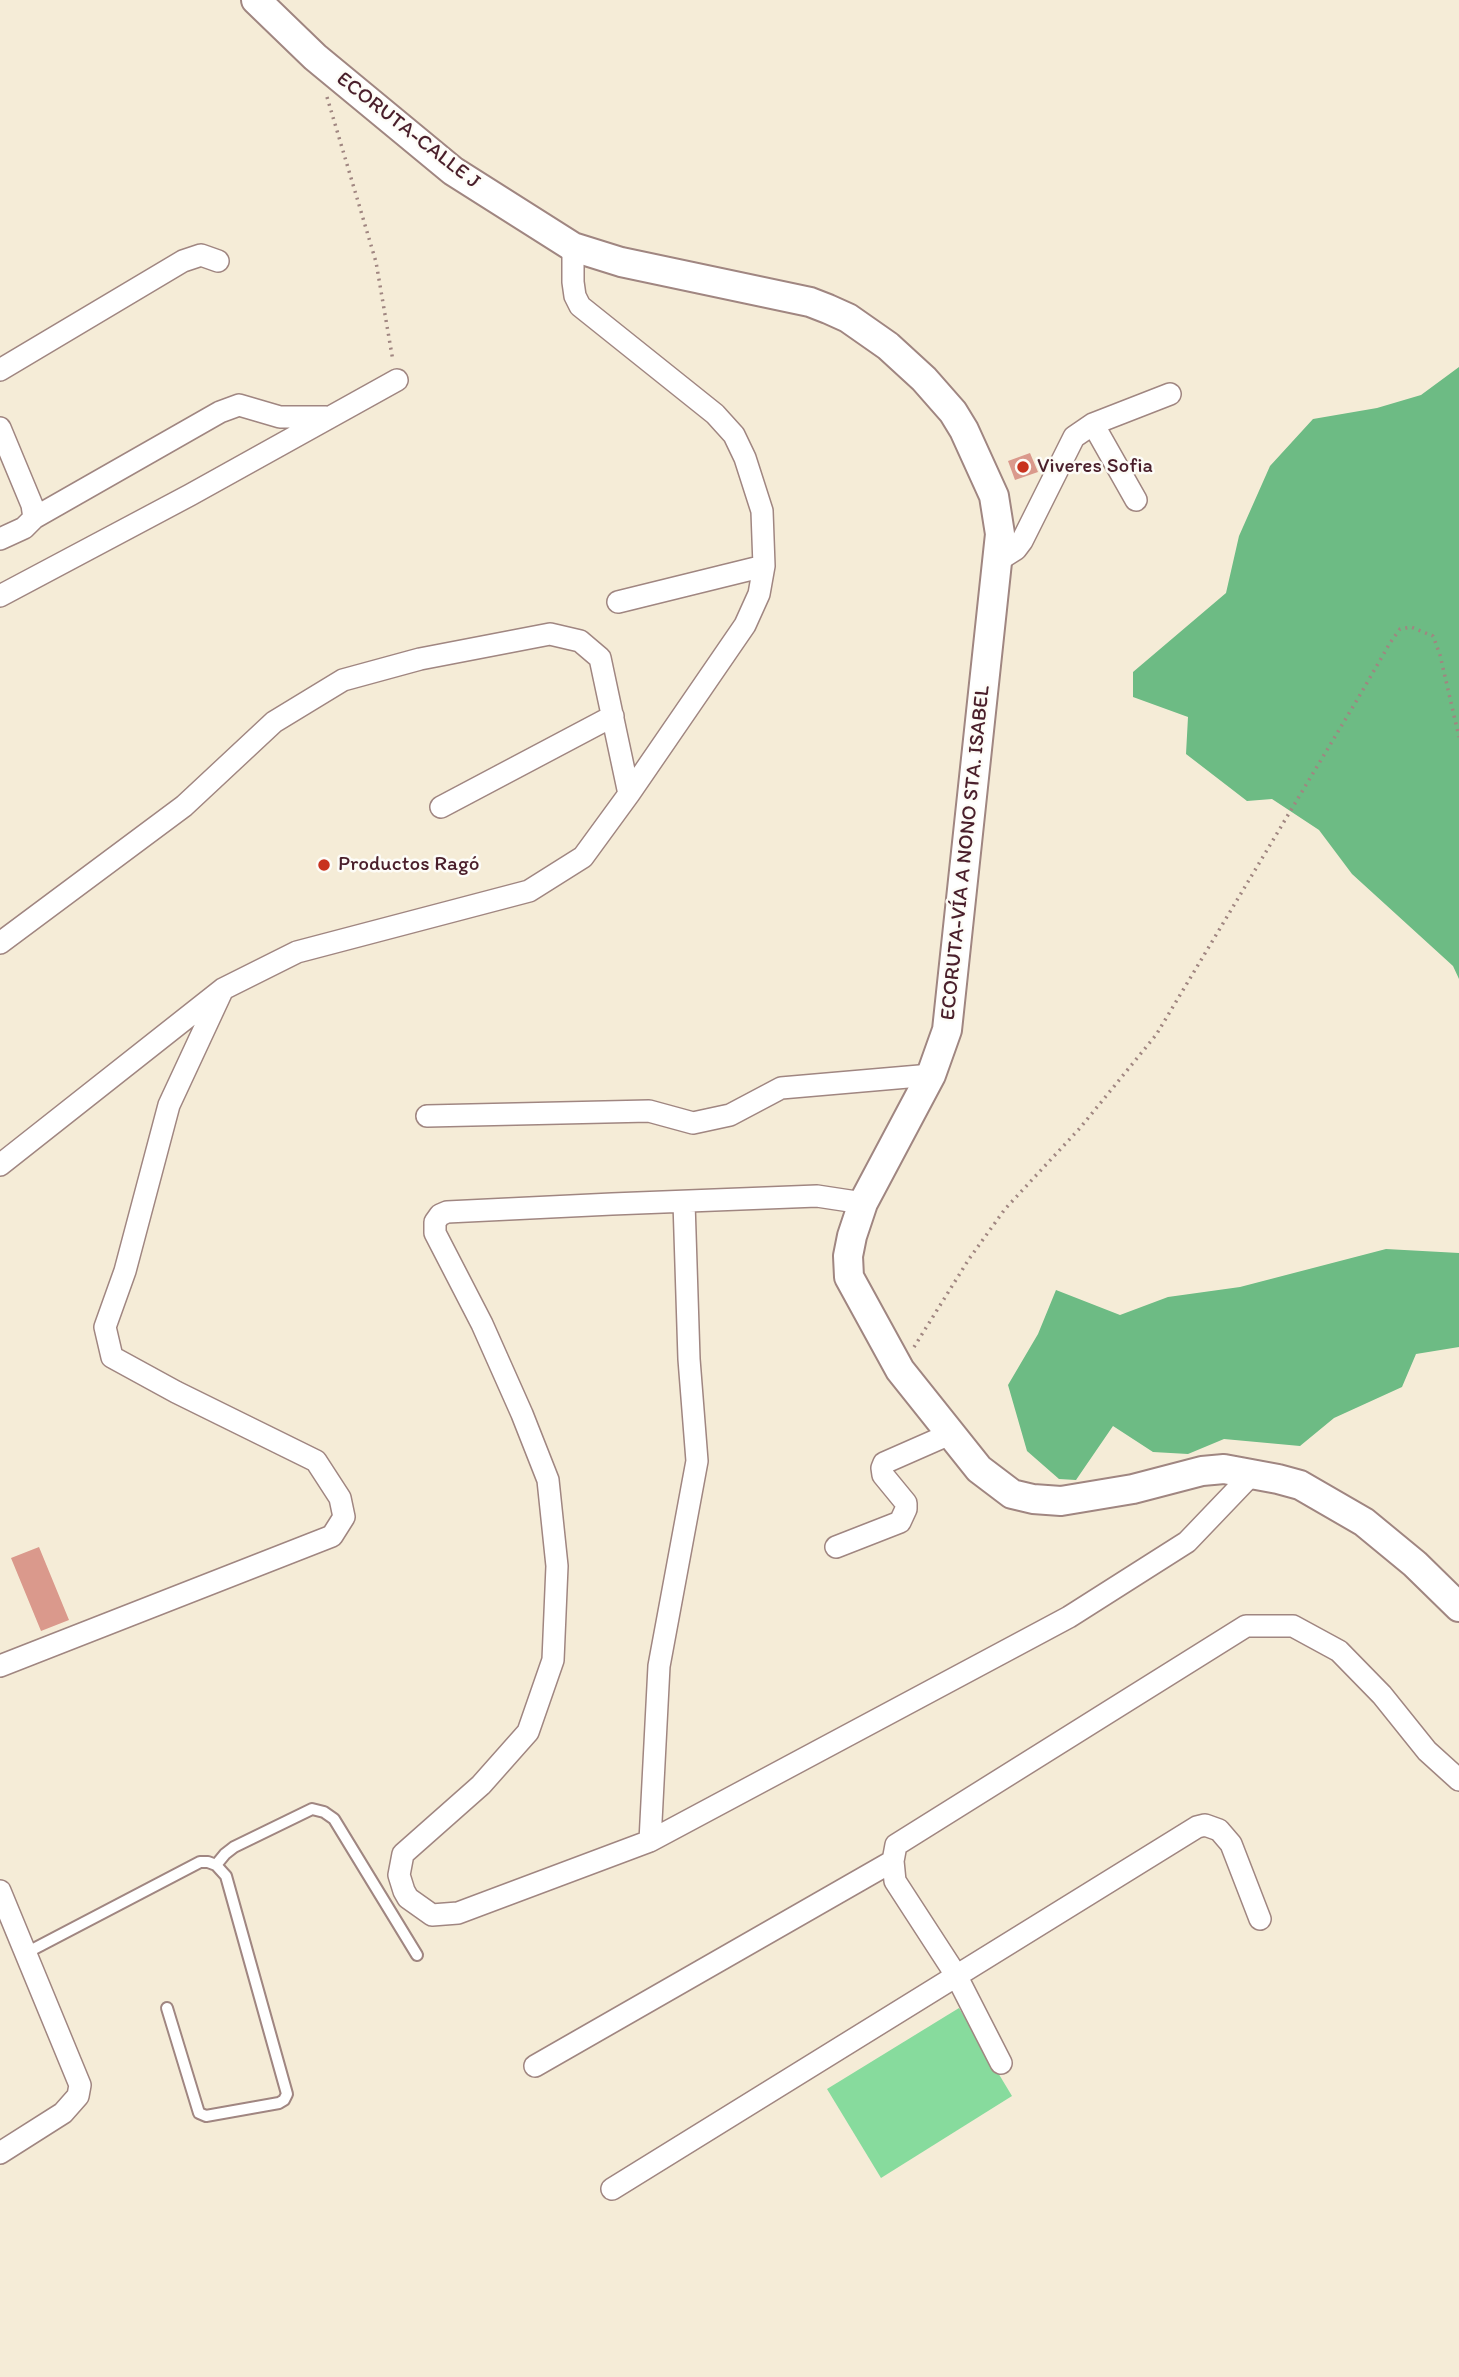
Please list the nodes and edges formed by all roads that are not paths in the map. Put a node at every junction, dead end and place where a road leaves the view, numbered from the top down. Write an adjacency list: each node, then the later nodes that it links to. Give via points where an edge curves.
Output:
1 (256, 0): 2 (main road, ECORUTA-CALLE J, via 315,57 453,171)
2 (573, 247): 13 (main road, ECORUTA-VÍA A NONO STA. ISABEL, via 621,262 810,302 848,318 888,346 924,379 964,430 997,505); 14 (street, via 573,282 580,306 696,396 734,435 762,511)
3 (218, 261): 4 (street, via 201,255 183,261)
4 (0, 370)
5 (397, 380): 7 (street)
6 (1170, 394): 8 (street)
7 (330, 417): 11 (street, via 280,417 239,405); 15 (street)
8 (1093, 424): 10 (street); 13 (street, via 1074,436 1016,549)
9 (0, 428): 11 (street)
10 (1136, 500)
11 (34, 517): 12 (street, via 24,528)
12 (0, 539)
13 (997, 561): 22 (main road, ECORUTA-VÍA A NONO STA. ISABEL, via 947,1030)
14 (764, 566): 16 (street); 18 (street, via 746,625)
15 (0, 596)
16 (618, 602)
17 (613, 716): 18 (street); 19 (street); 20 (street, via 600,658 580,641 550,634 420,659 343,680 274,722 184,806)
18 (629, 794): 21 (street, via 583,857 529,891 297,952)
19 (441, 807)
20 (0, 943)
21 (223, 989): 24 (street); 31 (street, via 169,1105 105,1328 112,1357 316,1461 340,1498 344,1517 332,1536)
22 (930, 1075): 23 (street, via 781,1088 730,1115 693,1123 649,1111); 26 (main road, ECORUTA-VÍA A NONO STA. ISABEL)
23 (427, 1115)
24 (0, 1165)
25 (684, 1202): 26 (street, via 817,1196); 33 (street, via 697,1461 659,1666); 33 (street, via 447,1212 435,1222 435,1233 482,1324 548,1480 557,1566 553,1660 528,1732 481,1785 403,1854 401,1883 408,1898 432,1915 458,1913)
26 (863, 1203): 27 (main road, ECORUTA-VÍA A NONO STA. ISABEL, via 848,1256 849,1277 900,1370)
27 (950, 1434): 28 (main road, ECORUTA-VÍA A NONO STA. ISABEL, via 979,1469 1012,1493 1033,1499 1061,1501 1202,1471); 29 (street, via 881,1468 906,1503 900,1522)
28 (1252, 1473): 30 (main road, ECORUTA-VÍA A NONO STA. ISABEL, via 1300,1485 1364,1522); 33 (street, via 1186,1542 1069,1617)
29 (836, 1548)
30 (1459, 1607)
31 (0, 1666)
32 (1459, 1780): 34 (street, via 1427,1751 1339,1651 1293,1626 1246,1626 896,1845)
33 (650, 1841)
34 (892, 1861): 40 (street, via 895,1881); 43 (street)
35 (216, 1865): 38 (lane, via 200,1861); 39 (lane, via 234,1847 312,1810 324,1812 334,1819); 41 (lane, via 226,1876 284,2100 206,2116 199,2113)
36 (0, 1891): 38 (street)
37 (1260, 1919): 40 (street, via 1231,1844 1219,1830 1205,1825)
38 (26, 1953): 44 (street, via 80,2085 78,2096 63,2113)
39 (417, 1955)
40 (956, 1975): 42 (street); 45 (street)
41 (167, 2008)
42 (1001, 2063)
43 (535, 2066)
44 (0, 2153)
45 (612, 2189)

